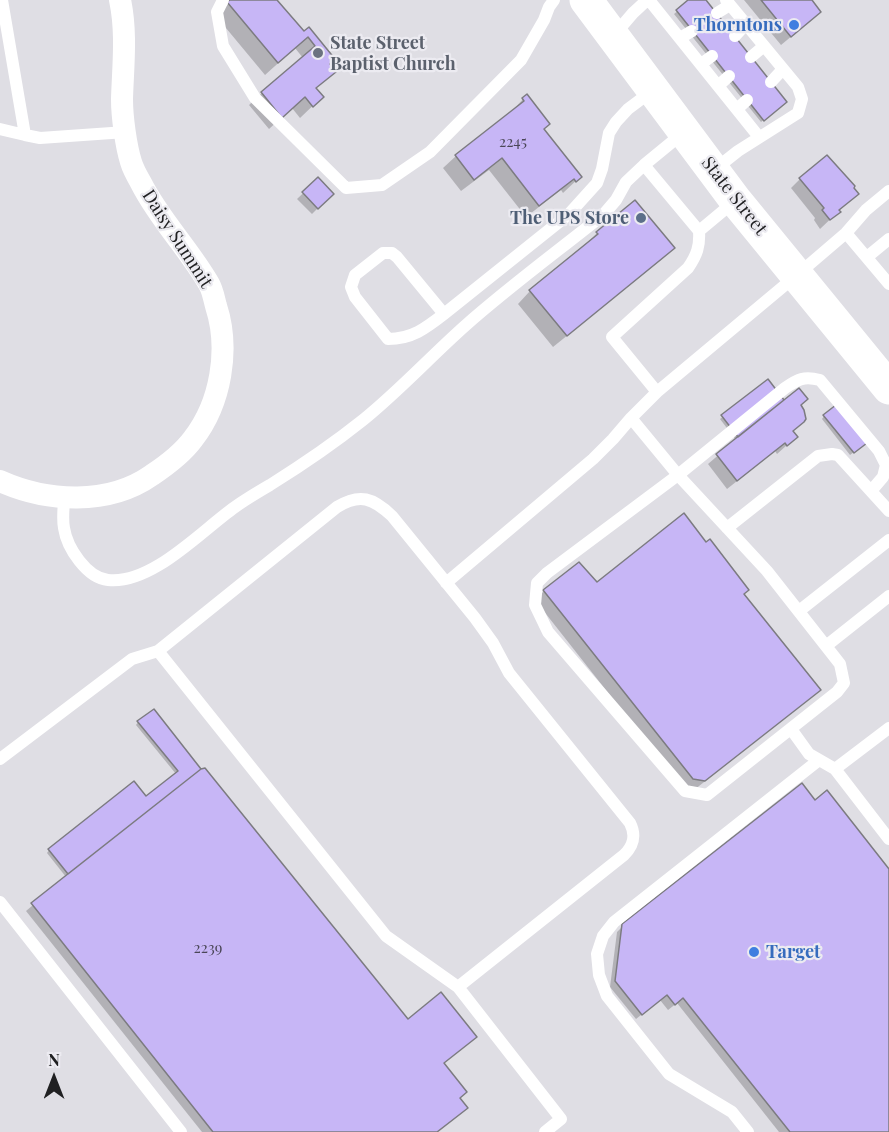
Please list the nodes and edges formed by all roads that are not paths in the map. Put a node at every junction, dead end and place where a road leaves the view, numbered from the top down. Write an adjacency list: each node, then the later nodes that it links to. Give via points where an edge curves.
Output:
1 (2, 0): 28 (lane)
2 (120, 0): 26 (street, Daisy Summit, via 124,17 122,101)
3 (223, 0): 4 (lane, via 217,12 223,46 255,98 346,188 382,185 430,152 521,60)
4 (554, 0)
5 (586, 0): 11 (main road, State Street)
6 (648, 0): 11 (lane); 13 (lane)
7 (728, 3): 8 (lane); 9 (lane)
8 (717, 13)
9 (746, 24): 12 (lane); 14 (lane)
10 (692, 31): 13 (lane)
11 (613, 36): 22 (main road, State Street)
12 (735, 36)
13 (680, 38): 17 (lane)
14 (764, 46): 16 (lane); 18 (lane)
15 (712, 56): 17 (lane)
16 (752, 57)
17 (701, 64): 21 (lane)
18 (783, 69): 20 (lane); 29 (lane, via 798,87 802,99 798,113)
19 (729, 76): 21 (lane)
20 (771, 82)
21 (718, 86): 24 (lane)
22 (653, 90): 27 (main road, State Street); 40 (lane, via 616,122 609,133 597,183 569,214)
23 (747, 100): 24 (lane)
24 (737, 109): 29 (lane)
25 (0, 129): 28 (lane)
26 (126, 132): 28 (lane, via 40,138); 48 (street, Daisy Summit, via 131,164 149,199 210,287 224,347 220,379 210,409 193,439 172,462 118,491 86,498)
27 (684, 132): 30 (lane); 31 (main road, State Street)
28 (25, 135)
29 (759, 137): 31 (lane)
30 (644, 165): 34 (lane); 41 (lane, via 626,182 604,214)
31 (713, 170): 33 (main road, State Street)
32 (889, 191): 35 (lane)
33 (736, 201): 34 (lane); 38 (main road, State Street)
34 (699, 231): 43 (lane, via 700,245 688,268 612,337)
35 (846, 232): 37 (lane); 38 (lane)
36 (889, 239): 37 (lane)
37 (867, 257): 39 (lane)
38 (797, 275): 42 (main road, State Street); 43 (lane)
39 (889, 284)
40 (447, 312): 40 (lane, via 402,339 388,339 354,297 351,287 355,275 383,253 392,253); 41 (lane)
41 (466, 325): 48 (lane, via 343,436 236,506 148,572 110,580 87,569 75,557 64,529)
42 (889, 388)
43 (657, 392): 44 (lane)
44 (631, 418): 45 (lane); 52 (lane, via 593,459)
45 (678, 475): 47 (lane, via 785,388 810,378 820,380 879,451 886,465 883,477); 50 (lane); 58 (lane, via 547,573 537,583 535,605 548,632 685,791 707,795)
46 (0, 481): 48 (street, Daisy Summit, via 40,495)
47 (867, 487): 49 (lane); 50 (lane, via 838,455 818,456)
48 (64, 497)
49 (889, 511)
50 (727, 528): 54 (lane)
51 (889, 540): 54 (lane)
52 (446, 583): 56 (lane, via 381,506 364,499 349,500); 64 (lane, via 493,643 509,673 630,822 634,837 629,850 619,859)
53 (889, 596): 55 (lane)
54 (799, 611): 55 (lane)
55 (826, 646): 58 (lane, via 840,663 844,683)
56 (158, 651): 59 (lane, via 132,659); 64 (lane, via 386,936)
57 (889, 728): 61 (lane)
58 (791, 729): 60 (lane, via 809,754)
59 (0, 759)
60 (819, 760): 61 (lane); 67 (lane, via 614,922 603,936 597,954 607,996 669,1074 732,1112)
61 (835, 769): 62 (lane)
62 (889, 839)
63 (0, 902): 65 (lane)
64 (458, 987): 66 (lane, via 561,1119)
65 (181, 1132)
66 (545, 1132)
67 (748, 1132)

